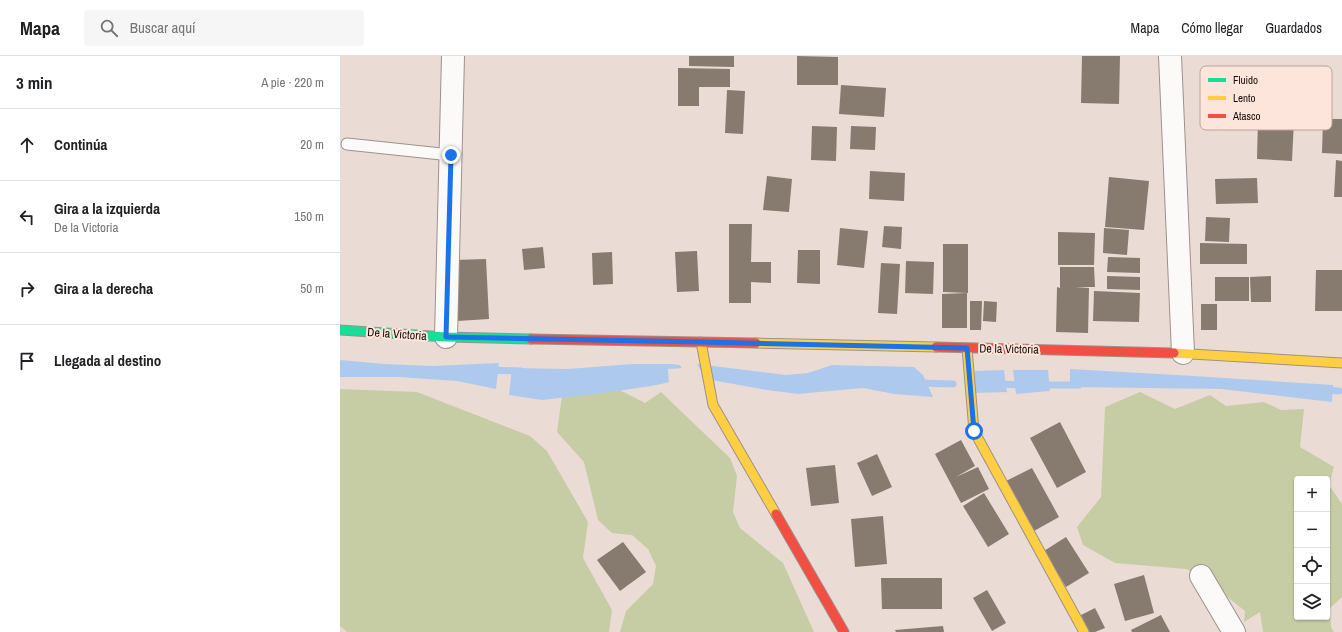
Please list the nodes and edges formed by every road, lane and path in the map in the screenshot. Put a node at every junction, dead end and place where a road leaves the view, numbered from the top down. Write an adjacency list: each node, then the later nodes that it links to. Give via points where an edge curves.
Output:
1 (453, 56): 4 (street)
2 (1170, 56): 9 (street)
3 (347, 144): 4 (lane)
4 (451, 155): 6 (street)
5 (340, 330): 6 (main road, De la Victoria)
6 (446, 337): 7 (main road, De la Victoria)
7 (701, 342): 8 (main road, De la Victoria); 12 (main road, via 713,405)
8 (967, 348): 9 (main road, De la Victoria); 13 (main road, via 974,431)
9 (1183, 353): 10 (main road, De la Victoria)
10 (1342, 363)
11 (1201, 576): 14 (street)
12 (844, 632)
13 (1084, 632)
14 (1234, 632)

